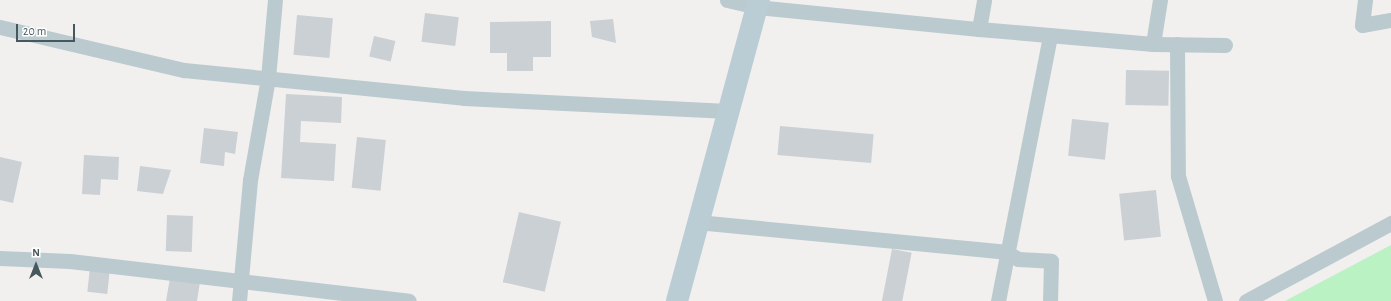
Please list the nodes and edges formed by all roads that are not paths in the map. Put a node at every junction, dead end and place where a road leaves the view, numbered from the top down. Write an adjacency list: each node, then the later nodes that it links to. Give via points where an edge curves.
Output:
1 (275, 0): 14 (street)
2 (727, 0): 6 (street)
3 (984, 0): 9 (street)
4 (1160, 0): 11 (street)
5 (1365, 0): 7 (street, via 1362,25)
6 (758, 4): 9 (street); 15 (street)
7 (1391, 20)
8 (0, 27): 14 (street, via 184,70)
9 (979, 29): 10 (street)
10 (1050, 35): 11 (street); 18 (street)
11 (1153, 44): 12 (street)
12 (1177, 44): 13 (street); 26 (street, via 1178,176)
13 (1225, 45)
14 (268, 78): 15 (street, via 464,98); 20 (street, via 250,180)
15 (728, 111): 16 (street)
16 (697, 222): 18 (street); 23 (street)
17 (1391, 223): 27 (street)
18 (1006, 252): 24 (street); 25 (street, via 1018,259 1051,261)
19 (0, 258): 20 (street, via 70,261)
20 (242, 282): 21 (street); 22 (street)
21 (239, 301)
22 (409, 301)
23 (677, 301)
24 (998, 301)
25 (1050, 301)
26 (1215, 301)
27 (1246, 301)

